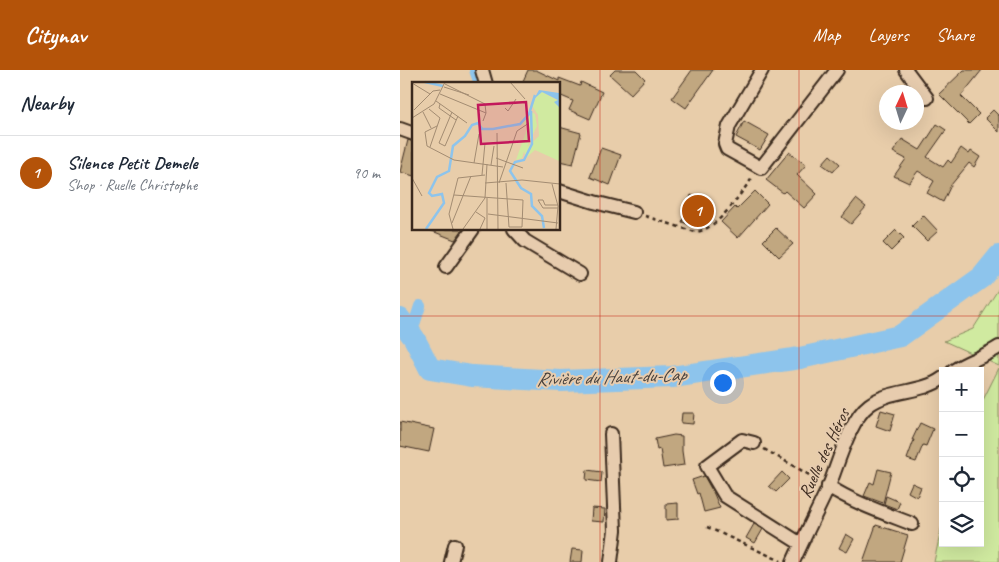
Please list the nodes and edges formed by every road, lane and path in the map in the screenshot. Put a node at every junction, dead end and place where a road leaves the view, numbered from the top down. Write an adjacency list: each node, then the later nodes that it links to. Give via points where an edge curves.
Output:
1 (762, 70): 7 (street, via 729,126 725,144 727,149)
2 (837, 70): 7 (street)
3 (906, 70): 4 (street)
4 (927, 98)
5 (400, 129): 6 (street)
6 (412, 133)
7 (761, 168): 9 (path, via 717,222 703,231 695,232)
8 (560, 190): 9 (street)
9 (634, 212)
10 (472, 230): 12 (street)
11 (515, 230): 13 (street, via 524,241)
12 (446, 267)
13 (580, 274)
14 (999, 347): 15 (street)
15 (961, 367)
16 (939, 380): 19 (street, Ruelle des Héros, via 887,395 863,410)
17 (611, 434): 25 (street, via 615,530)
18 (754, 443): 19 (path); 22 (street, via 742,440 707,466 725,496)
19 (828, 486): 20 (street, via 879,512); 22 (street, Ruelle des Héros)
20 (912, 524)
21 (706, 527): 26 (path)
22 (801, 544): 27 (street, Ruelle des Héros)
23 (454, 546): 24 (street)
24 (451, 562)
25 (611, 562)
26 (782, 562)
27 (793, 562)

